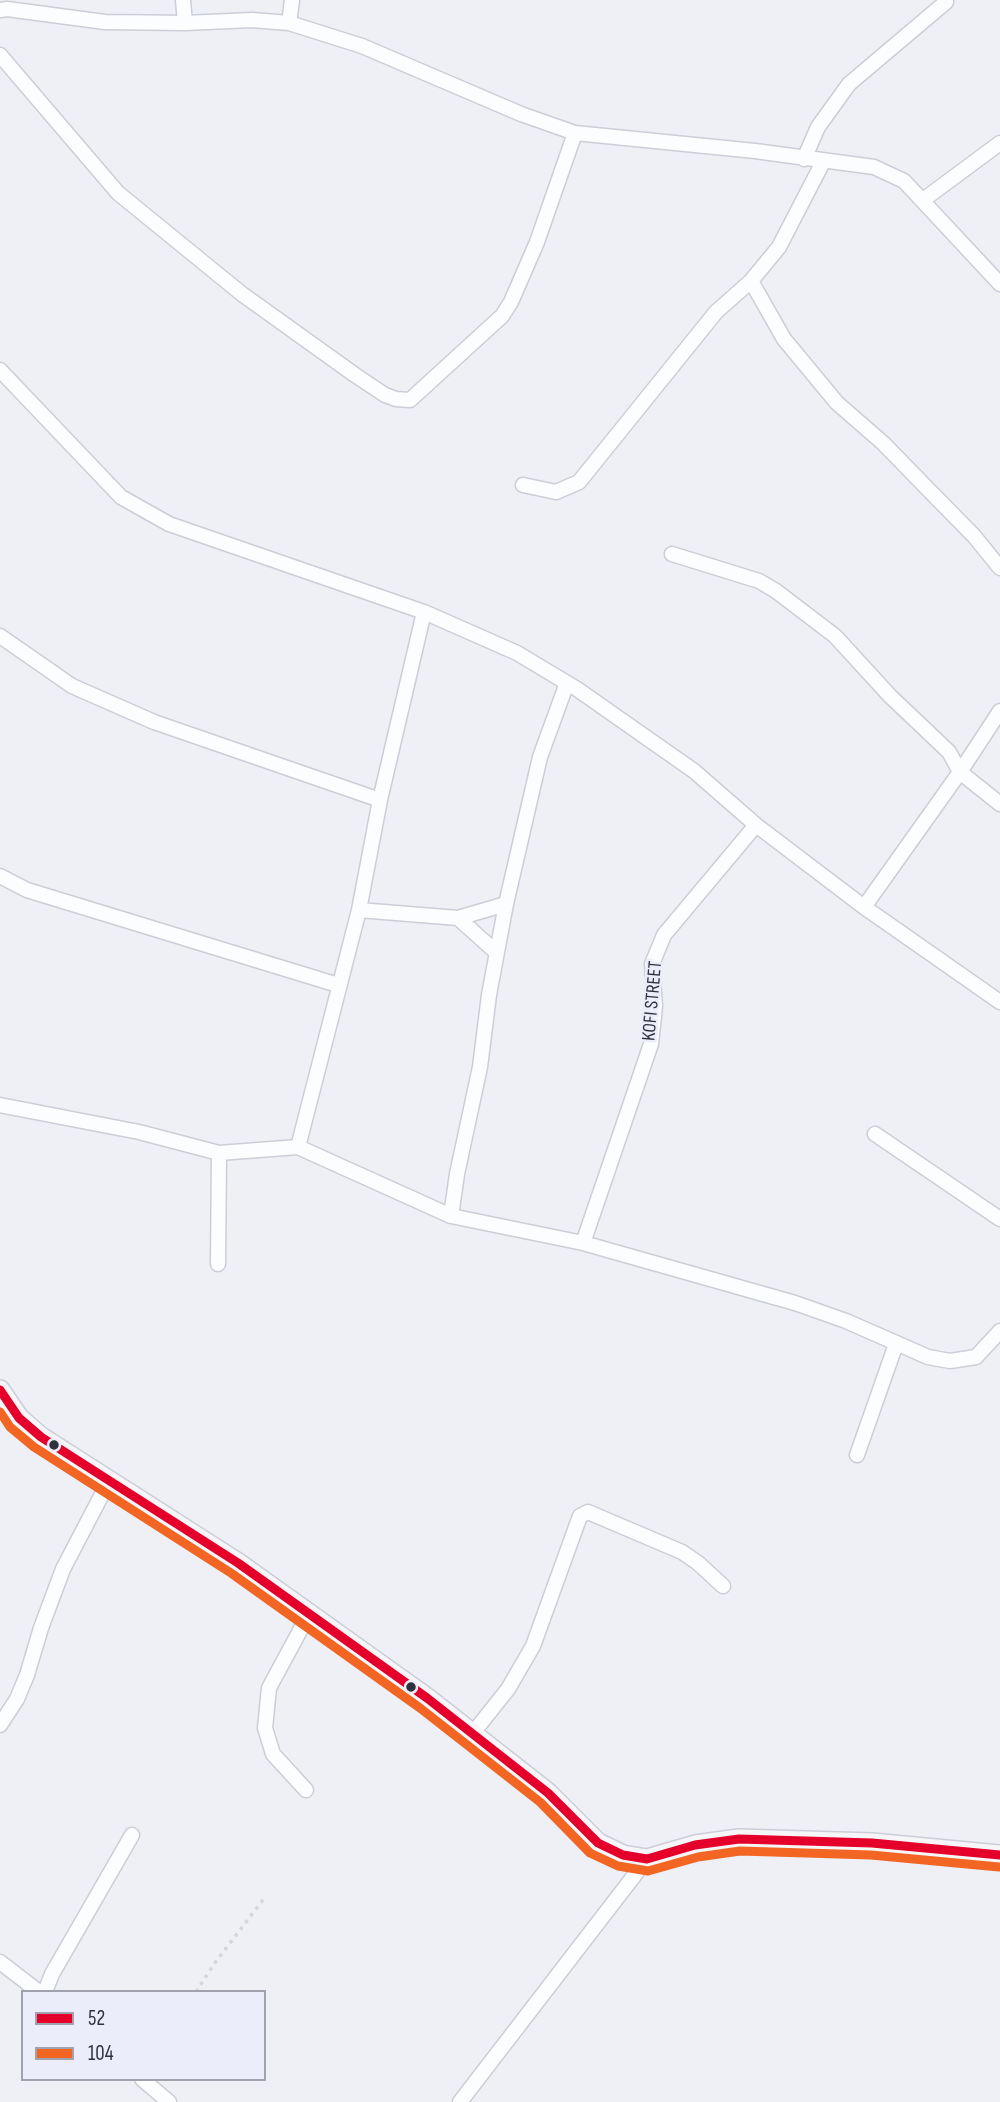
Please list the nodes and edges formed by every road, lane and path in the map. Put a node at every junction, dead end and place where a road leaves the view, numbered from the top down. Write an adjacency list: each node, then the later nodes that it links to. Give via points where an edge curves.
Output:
1 (183, 0): 5 (street)
2 (292, 0): 6 (street)
3 (946, 1): 10 (street, via 849,84 818,127)
4 (5, 6): 5 (street, via 105,22)
5 (185, 23): 6 (street)
6 (289, 23): 8 (street, via 362,46)
7 (0, 55): 8 (street, via 118,193 242,294 396,399 410,400 502,316 537,242)
8 (575, 133): 10 (street)
9 (1000, 143): 12 (street)
10 (804, 159): 11 (street)
11 (823, 162): 12 (street, via 874,167 904,181); 13 (street, via 779,247)
12 (923, 200): 14 (street)
13 (751, 281): 16 (street, via 716,312 579,482 556,492); 18 (street, via 784,339 838,403 883,443)
14 (1000, 284)
15 (0, 370): 19 (street, via 121,497 169,524)
16 (523, 485)
17 (672, 554): 23 (street, via 744,575 776,591 835,636 949,752)
18 (1000, 568)
19 (424, 612): 21 (street, via 517,653); 24 (street)
20 (0, 636): 24 (street, via 72,686 154,722)
21 (567, 683): 26 (street, via 694,771); 28 (street, via 540,757)
22 (1000, 711): 23 (street)
23 (960, 772): 25 (street); 29 (street)
24 (380, 800): 30 (street)
25 (1000, 804)
26 (757, 825): 29 (street); 41 (street, KOFI STREET, via 664,935 652,964 655,1006 651,1044)
27 (0, 876): 33 (street, via 27,890)
28 (506, 904): 31 (street); 32 (street)
29 (864, 907): 34 (street)
30 (359, 910): 31 (street); 33 (street)
31 (458, 918): 32 (street)
32 (496, 953): 39 (street)
33 (338, 985): 37 (street)
34 (1000, 1002)
35 (0, 1105): 38 (street)
36 (875, 1134): 40 (street)
37 (298, 1147): 38 (street); 39 (street)
38 (219, 1153): 42 (street)
39 (451, 1216): 41 (street)
40 (1000, 1219)
41 (583, 1243): 44 (street, via 796,1303)
42 (218, 1264)
43 (1000, 1331): 44 (street, via 976,1357 928,1357)
44 (896, 1344): 46 (street)
45 (0, 1390): 47 (street, via 19,1418 41,1437)
46 (857, 1455)
47 (109, 1481): 49 (street); 50 (street, via 63,1569 27,1675)
48 (723, 1586): 51 (street, via 682,1552 587,1513 580,1516 533,1646 508,1689)
49 (309, 1614): 51 (street); 52 (street, via 269,1688 265,1728 273,1754)
50 (0, 1725)
51 (473, 1733): 55 (street, via 548,1793 598,1843 623,1855)
52 (306, 1790)
53 (132, 1835): 59 (street)
54 (1000, 1855): 55 (street, via 872,1843 739,1839 695,1845)
55 (648, 1859): 63 (street)
56 (266, 1896): 60 (path)
57 (0, 1962): 58 (street)
58 (36, 1990)
59 (46, 1990)
60 (197, 1990)
61 (144, 2081): 62 (street)
62 (169, 2102)
63 (460, 2102)

